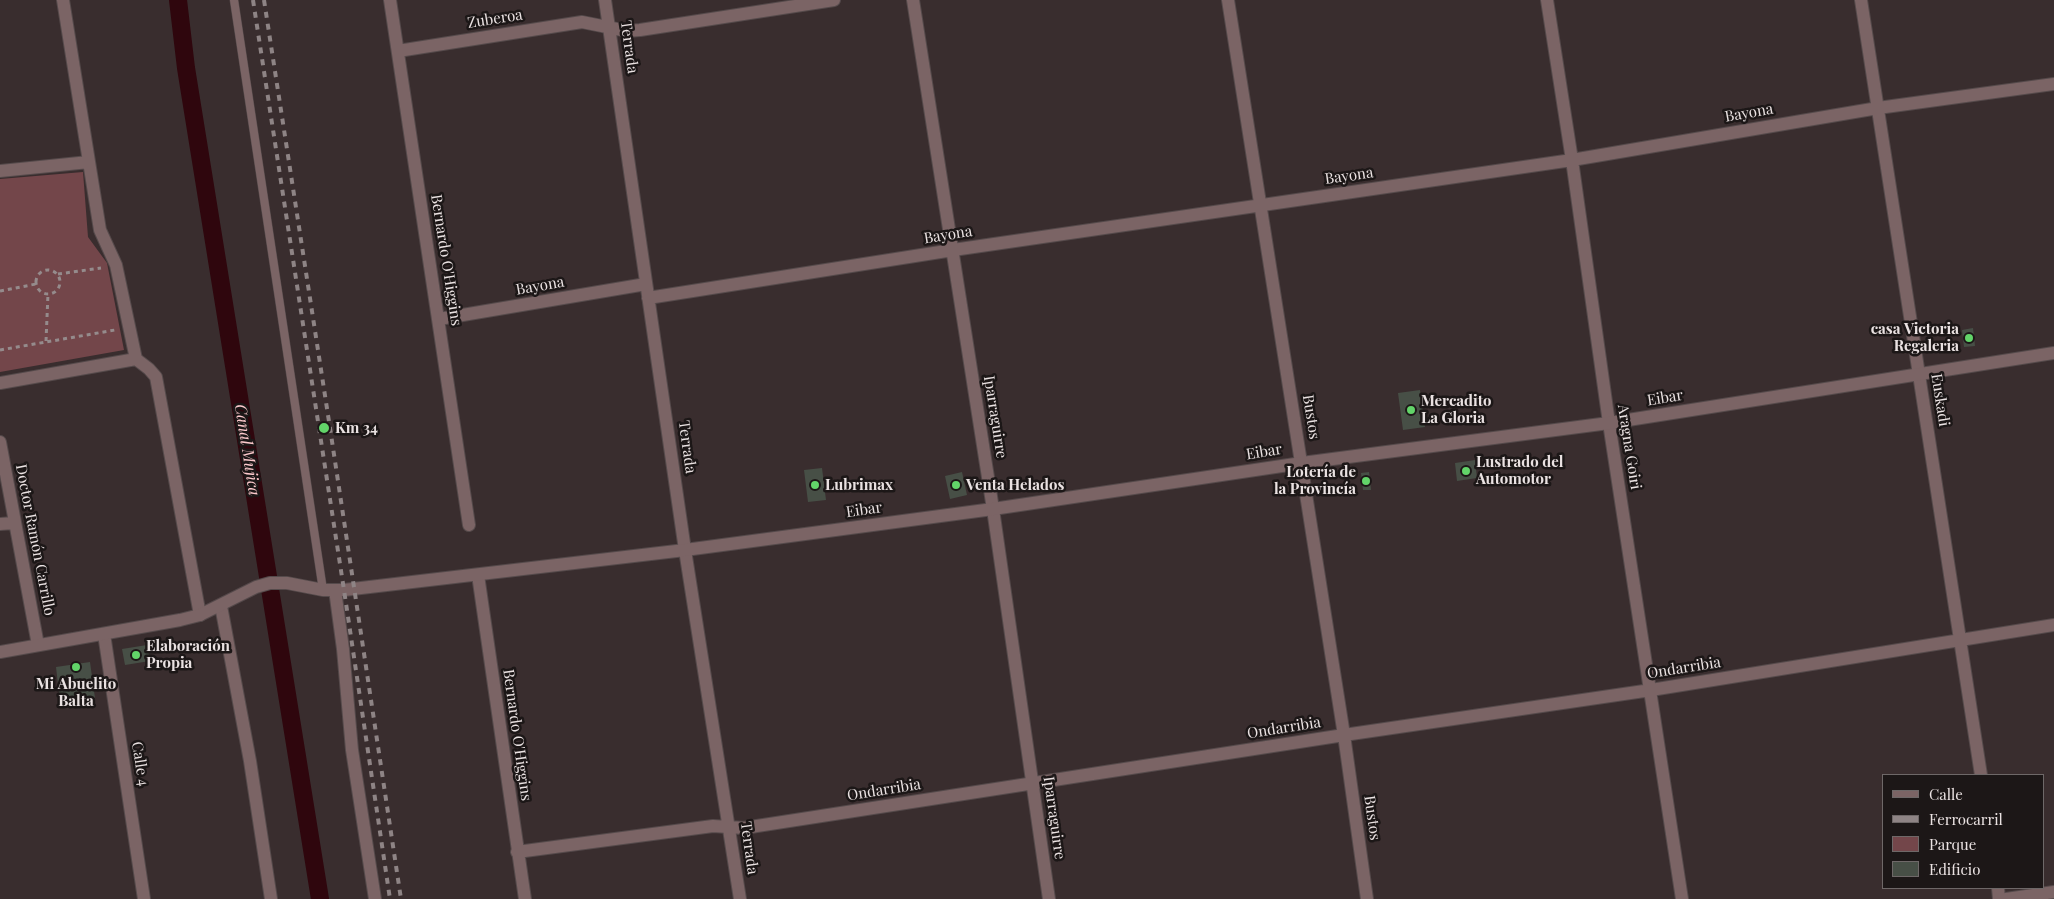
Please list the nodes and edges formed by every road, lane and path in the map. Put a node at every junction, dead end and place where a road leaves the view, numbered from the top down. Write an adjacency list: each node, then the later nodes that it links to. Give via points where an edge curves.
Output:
1 (63, 0): 15 (street)
2 (234, 0): 43 (lane)
3 (390, 0): 11 (street, Bernardo O'Higgins)
4 (605, 0): 10 (street, Terrada)
5 (834, 0): 10 (street, Zuberoa, via 640,30)
6 (913, 0): 18 (street, Iparraguirre)
7 (1228, 0): 17 (street, Bustos)
8 (1547, 0): 14 (street, Aragna Goiri)
9 (1861, 0): 13 (street, Euskadi)
10 (610, 27): 11 (street, Zuberoa, via 582,22); 22 (street, Terrada)
11 (398, 51): 26 (street, Bernardo O'Higgins)
12 (2054, 84): 13 (street, Bayona)
13 (1878, 108): 14 (street, Bayona); 32 (street, Euskadi)
14 (1572, 160): 17 (street, Bayona); 34 (street, Aragna Goiri)
15 (89, 162): 16 (street); 19 (street, via 100,230)
16 (0, 171)
17 (1262, 206): 18 (street, Bayona); 36 (street, Bustos)
18 (953, 250): 25 (street, Bayona); 37 (street, Iparraguirre)
19 (116, 265): 20 (path); 27 (street)
20 (58, 274): 21 (path, via 43,270 37,276); 24 (path, via 58,289)
21 (36, 284): 23 (path); 24 (path, via 40,291)
22 (646, 284): 25 (street, Terrada); 26 (street, Bayona)
23 (0, 291)
24 (48, 294): 28 (path)
25 (648, 298): 41 (street, Terrada)
26 (439, 319): 40 (street, Bernardo O'Higgins)
27 (128, 328): 28 (path); 31 (street)
28 (46, 341): 29 (path)
29 (0, 350)
30 (2054, 353): 32 (street, Eibar)
31 (136, 360): 33 (street); 45 (street, via 156,377)
32 (1919, 374): 34 (street, Eibar); 48 (street, Euskadi)
33 (0, 383)
34 (1609, 423): 36 (street, Eibar); 51 (street, Aragna Goiri)
35 (0, 442): 38 (street, Doctor Ramón Carrillo)
36 (1302, 463): 37 (street, Eibar); 52 (street, Bustos)
37 (993, 510): 41 (street, Eibar); 54 (street, Iparraguirre)
38 (14, 523): 39 (street); 49 (street, Doctor Ramón Carrillo)
39 (0, 524)
40 (469, 525)
41 (685, 550): 42 (street, Eibar); 55 (street, Terrada)
42 (478, 575): 43 (street, Eibar); 56 (street, Bernardo O'Higgins)
43 (329, 590): 44 (street, Eibar, via 270,583); 60 (street, via 344,649 352,750)
44 (221, 606): 45 (street, Eibar); 59 (street, via 250,761)
45 (200, 615): 47 (street, Eibar)
46 (2054, 625): 48 (street, Ondarribia)
47 (104, 634): 49 (street, Eibar); 58 (street, Calle 4)
48 (1962, 639): 51 (street, Ondarribia); 53 (street, Euskadi)
49 (38, 645): 50 (street, Eibar)
50 (0, 652)
51 (1651, 690): 52 (street, Ondarribia); 65 (street, Aragna Goiri)
52 (1344, 735): 54 (street, Ondarribia); 64 (street, Bustos)
53 (1981, 774)
54 (1032, 784): 55 (street, Ondarribia, via 744,828); 63 (street, Iparraguirre)
55 (730, 826): 56 (street, Ondarribia); 62 (street, Terrada)
56 (518, 852): 61 (street, Bernardo O'Higgins)
57 (2054, 892): 66 (street)
58 (144, 899)
59 (271, 899)
60 (375, 899)
61 (525, 899)
62 (740, 899)
63 (1049, 899)
64 (1367, 899)
65 (1682, 899)
66 (2006, 899)

